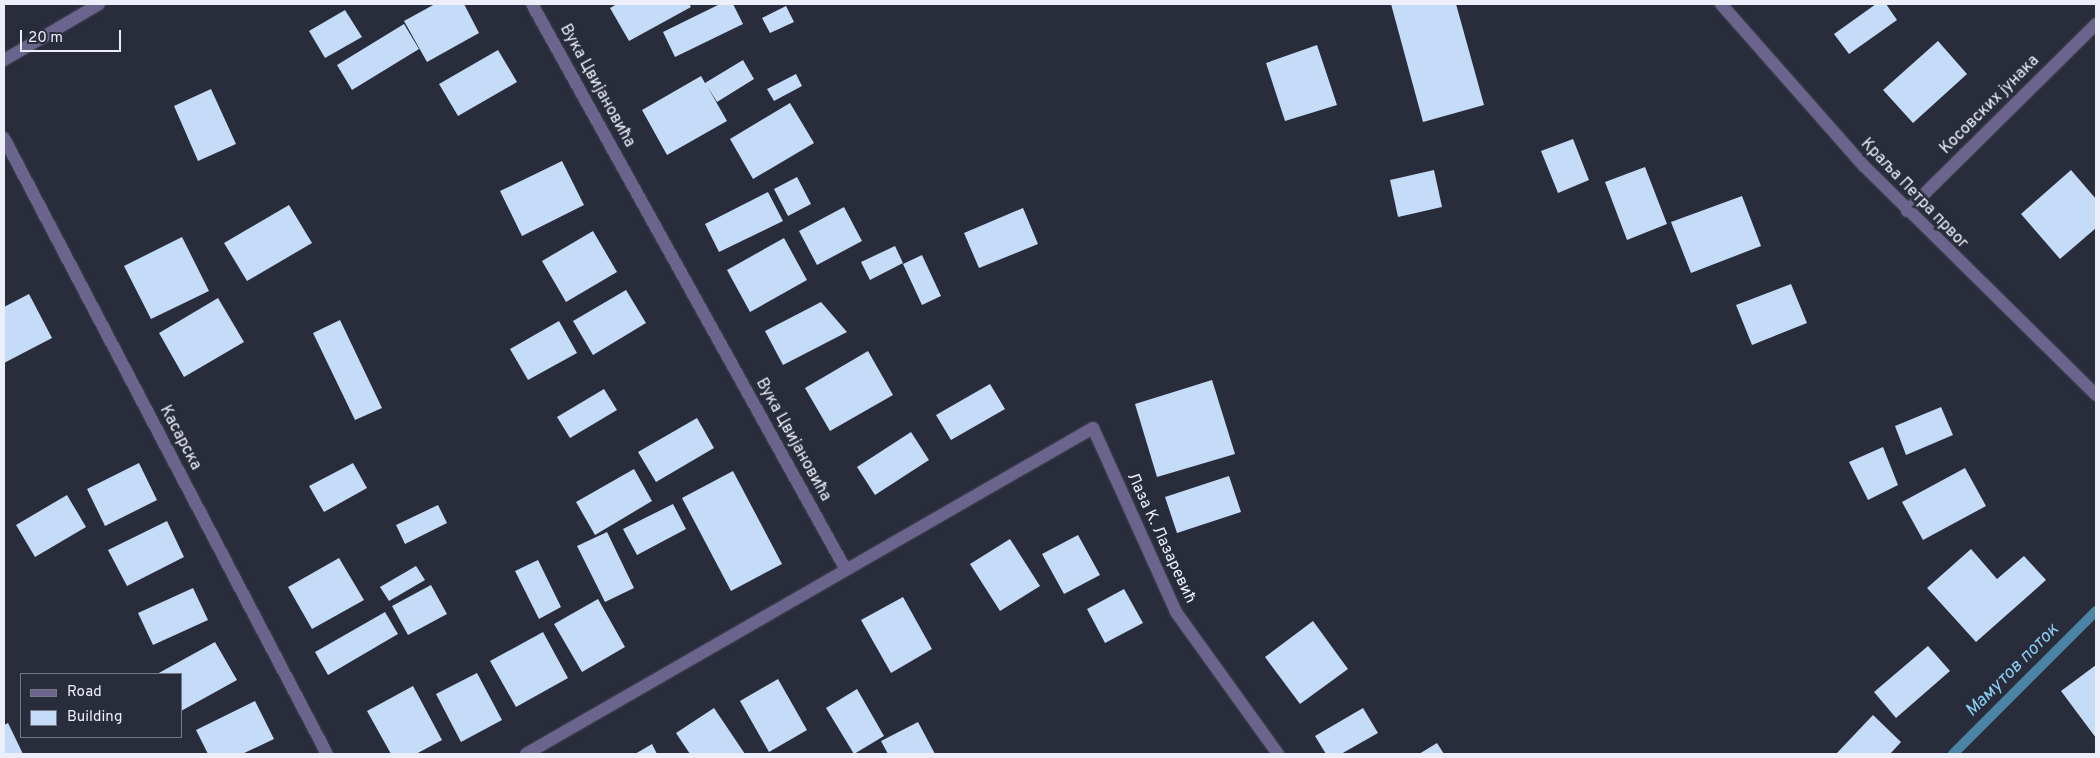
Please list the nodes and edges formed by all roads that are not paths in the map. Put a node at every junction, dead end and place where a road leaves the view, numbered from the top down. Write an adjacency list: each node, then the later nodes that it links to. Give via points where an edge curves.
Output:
1 (99, 4): 5 (street)
2 (532, 4): 9 (street, Вука Цвијановића)
3 (1721, 4): 7 (street, Краља Петра првог, via 1812,110)
4 (2096, 24): 7 (street, Косовских јунака)
5 (4, 60)
6 (4, 138): 10 (street, Касарска)
7 (1907, 210): 8 (street, Краља Петра првог)
8 (2096, 394)
9 (846, 570): 11 (street); 12 (street, Лаза К. Лазаревић, via 1093,428 1176,612)
10 (327, 754)
11 (526, 754)
12 (1278, 754)

